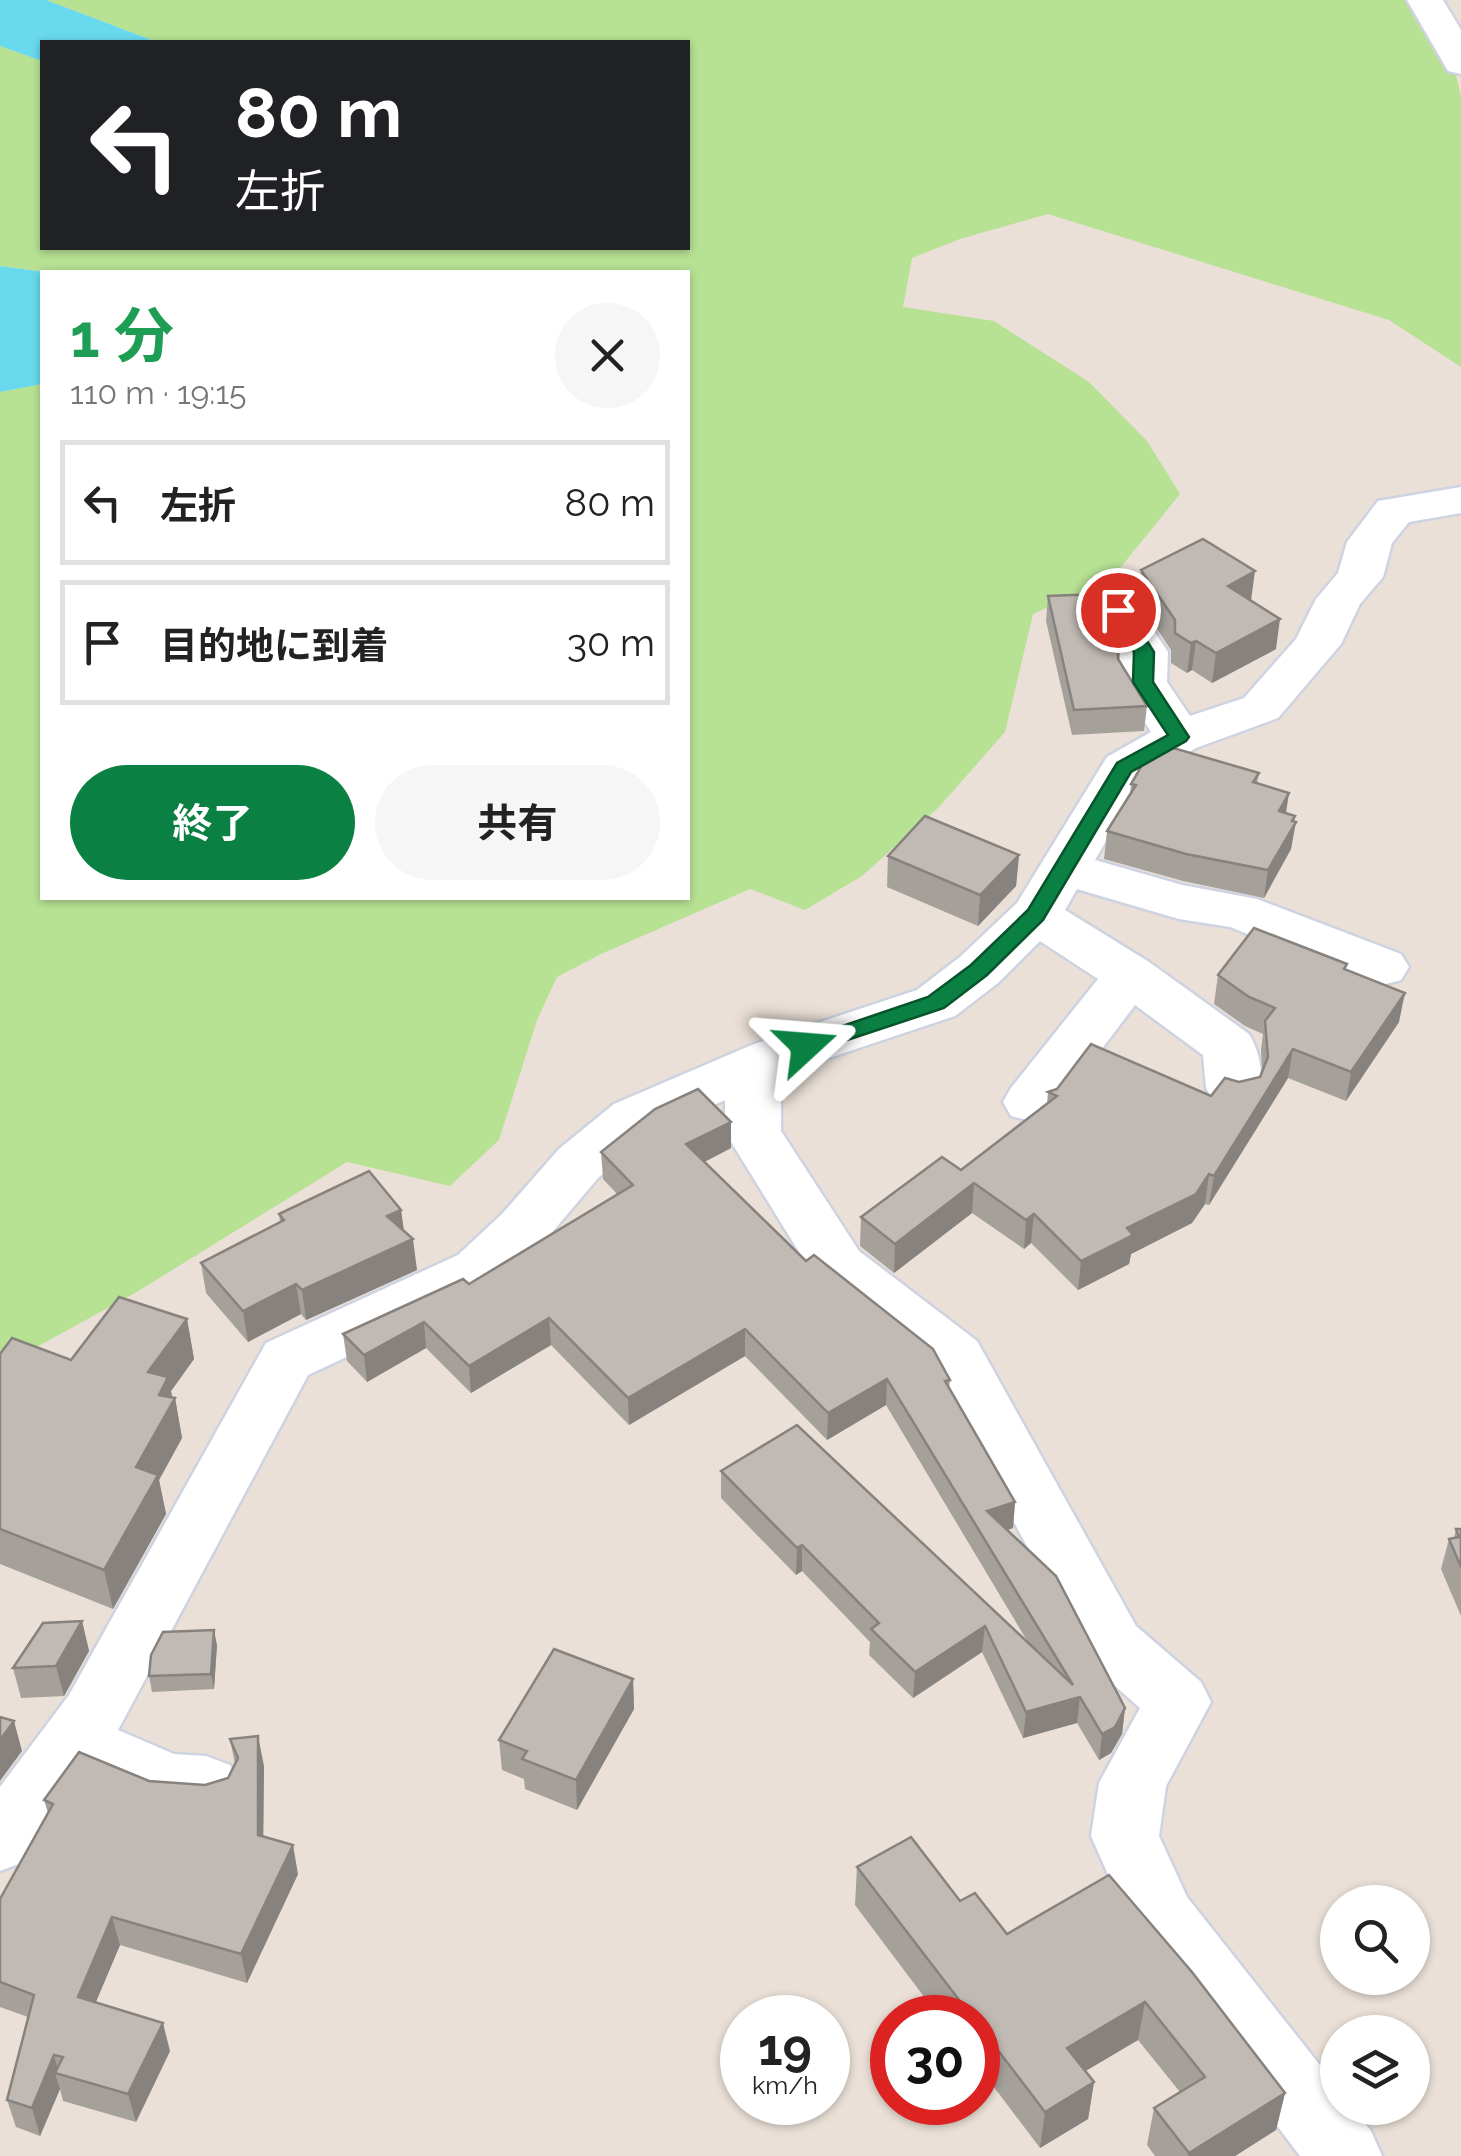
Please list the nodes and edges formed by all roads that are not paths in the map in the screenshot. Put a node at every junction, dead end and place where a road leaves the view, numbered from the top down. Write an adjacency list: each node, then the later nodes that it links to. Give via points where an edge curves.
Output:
1 (1425, 0): 2 (street)
2 (1460, 58)
3 (1461, 500): 5 (street, via 1394,511 1370,542 1360,577 1339,599 1317,644 1261,708)
4 (1118, 610): 5 (street, via 1144,652 1143,682)
5 (1179, 737): 6 (street, via 1124,768)
6 (1064, 868): 7 (street); 8 (street, via 1179,902 1239,911)
7 (1036, 915): 9 (street); 10 (street, via 936,1003)
8 (1382, 967)
9 (1130, 975): 11 (street, via 1230,1047); 12 (street)
10 (773, 1057): 13 (street, via 634,1118 579,1163 479,1270 288,1359); 16 (street, via 753,1092 753,1132 838,1266 956,1357 1113,1645 1178,1702 1134,1783 1124,1836 1162,1918)
11 (1234, 1088)
12 (1031, 1102)
13 (74, 1740): 14 (street, via 170,1783); 15 (street)
14 (206, 1785)
15 (0, 1841)
16 (1329, 2152)

